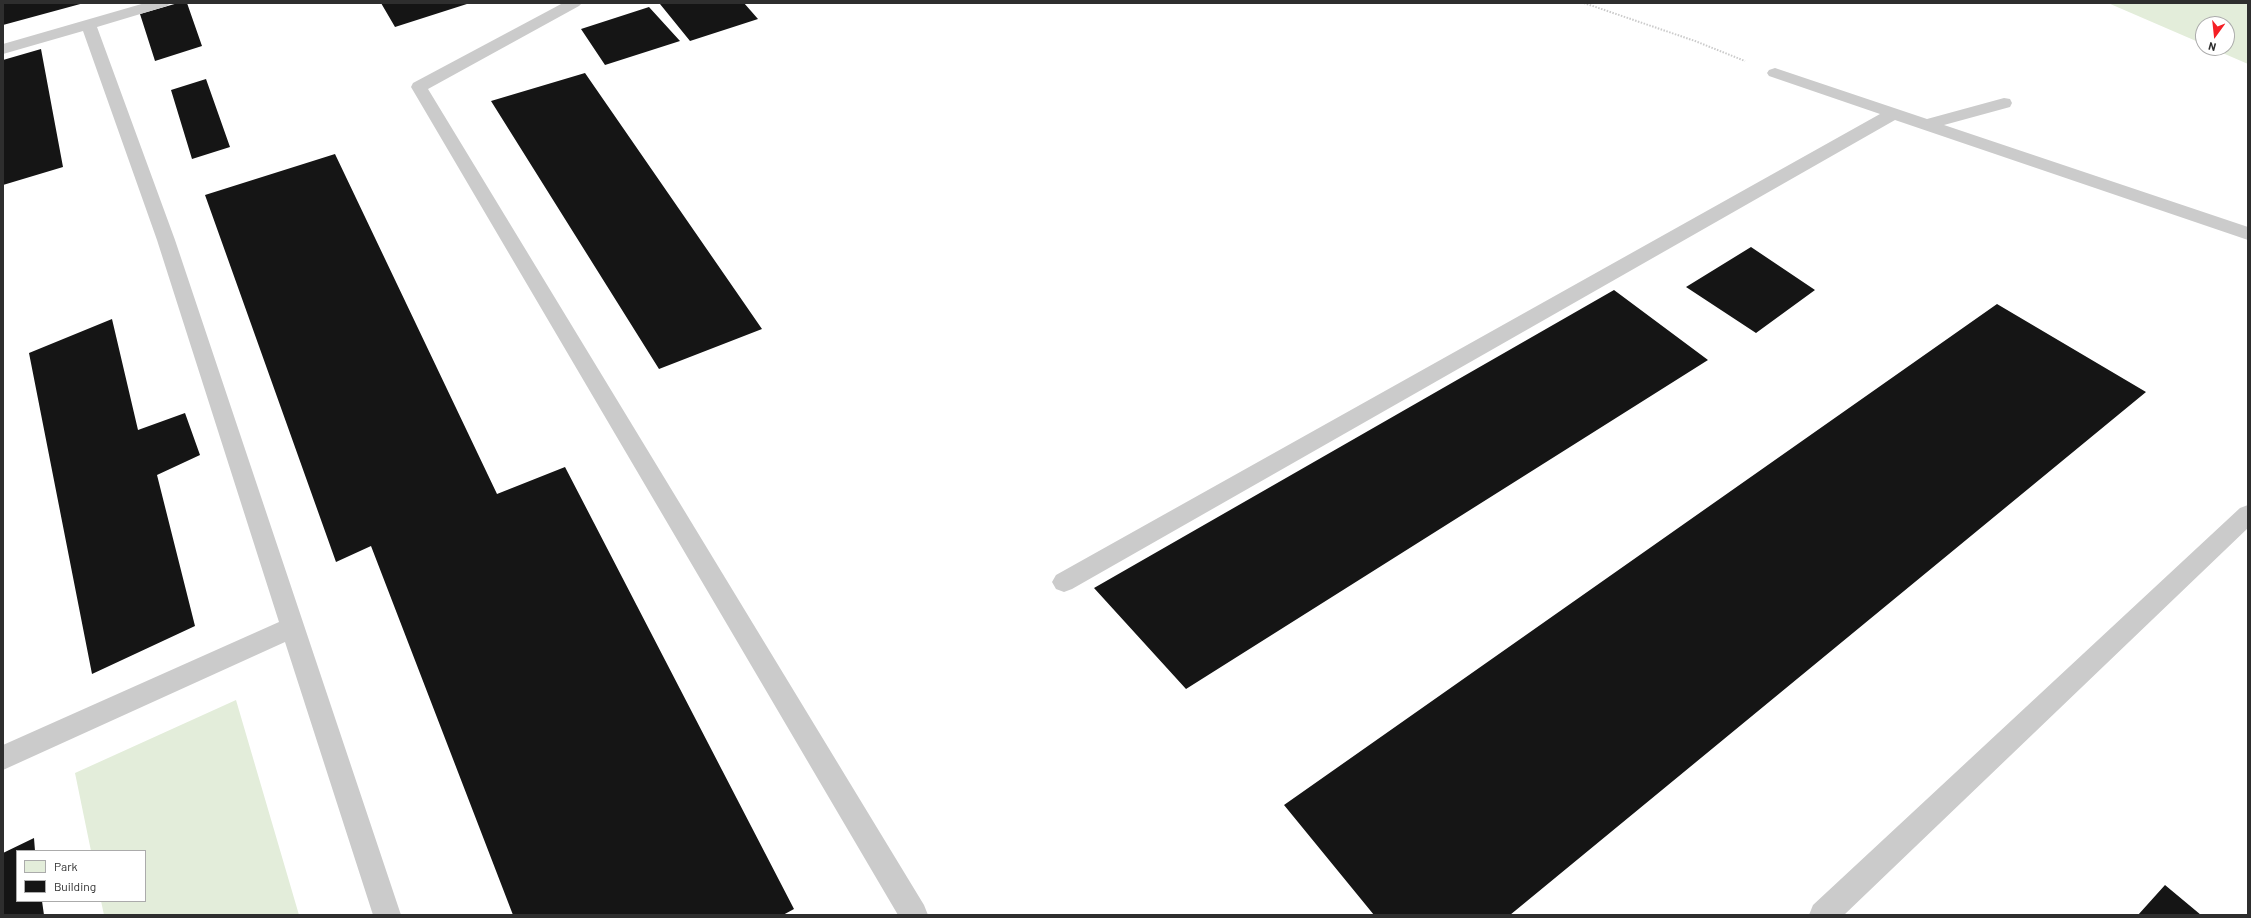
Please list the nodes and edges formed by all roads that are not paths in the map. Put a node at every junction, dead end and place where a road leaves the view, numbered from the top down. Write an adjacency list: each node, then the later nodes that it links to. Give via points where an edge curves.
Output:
1 (162, 3): 3 (lane)
2 (574, 3): 15 (lane, via 419,87)
3 (88, 24): 4 (lane); 12 (lane, via 166,240)
4 (3, 49)
5 (1776, 73): 7 (lane)
6 (2004, 103): 8 (lane)
7 (1893, 114): 8 (lane); 11 (lane)
8 (1925, 125): 9 (lane)
9 (2248, 234)
10 (2248, 514): 16 (lane)
11 (1064, 582)
12 (293, 627): 13 (lane); 14 (lane)
13 (3, 758)
14 (387, 915)
15 (914, 915)
16 (1823, 915)

